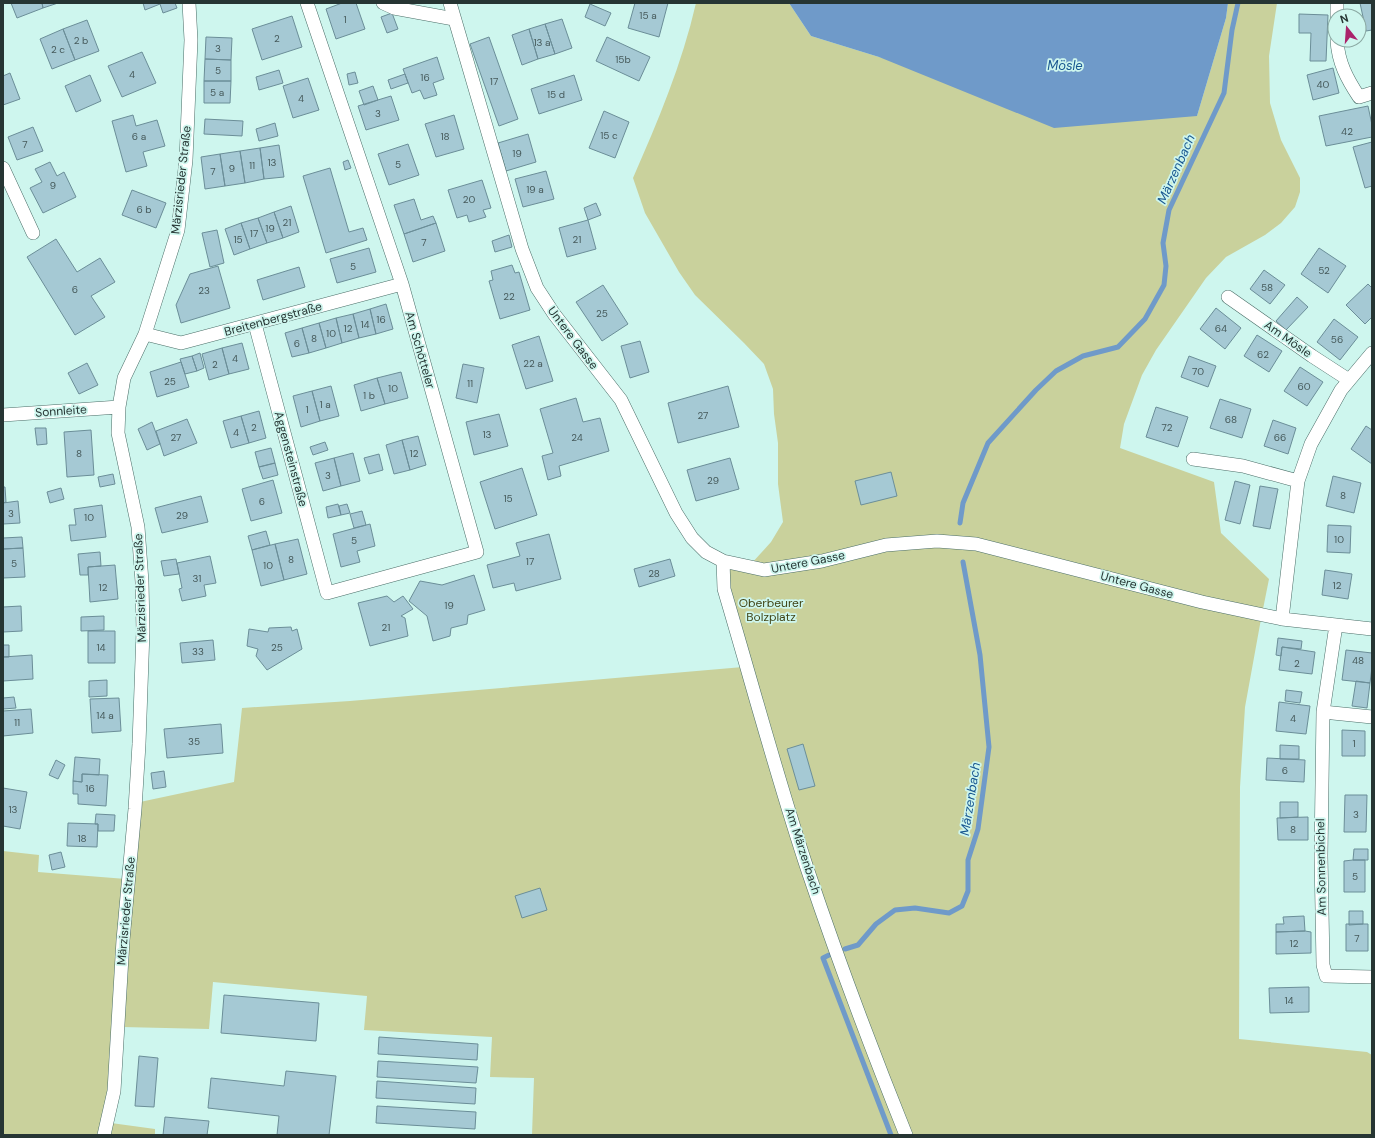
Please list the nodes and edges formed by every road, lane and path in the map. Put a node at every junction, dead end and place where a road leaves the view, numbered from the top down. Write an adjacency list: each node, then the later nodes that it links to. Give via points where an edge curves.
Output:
1 (189, 3): 13 (street, Märzisrieder Straße, via 191,40 186,152 178,230)
2 (307, 3): 10 (street, Am Schötteler)
3 (383, 3): 5 (street, via 394,8)
4 (450, 3): 5 (street, Untere Gasse)
5 (454, 19): 20 (street, Untere Gasse, via 522,249 537,288 554,314 622,400 676,513 692,538 706,552)
6 (1338, 48): 7 (street, via 1347,80 1359,97)
7 (1372, 93)
8 (3, 168): 9 (street)
9 (33, 233)
10 (402, 284): 12 (street, Breitenbergstraße); 21 (street, Am Schötteler, via 477,552)
11 (1228, 297): 15 (street, Am Mösle)
12 (254, 324): 13 (street, Breitenbergstraße, via 181,343); 21 (street, Aggensteinstraße)
13 (145, 334): 16 (street, Märzisrieder Straße, via 124,378)
14 (1372, 352): 15 (street)
15 (1349, 380): 19 (street, via 1311,444)
16 (119, 407): 17 (street, Sonnleite); 28 (street, Märzisrieder Straße, via 118,433 138,527 143,631 135,808 123,940 114,1091)
17 (3, 415)
18 (1193, 459): 19 (street, via 1243,466)
19 (1298, 481): 22 (street)
20 (723, 561): 22 (street, Untere Gasse, via 764,570 822,561 886,545 936,541 976,544 1202,602); 29 (street, Am Märzenbach, via 724,589 806,863 876,1060)
21 (327, 593)
22 (1282, 618): 23 (street, Untere Gasse)
23 (1336, 625): 24 (street, Untere Gasse); 25 (street, Am Sonnenbichel)
24 (1372, 629)
25 (1323, 712): 26 (street); 27 (street, Am Sonnenbichel, via 1323,965 1326,976)
26 (1372, 717)
27 (1372, 977)
28 (104, 1135)
29 (906, 1135)

